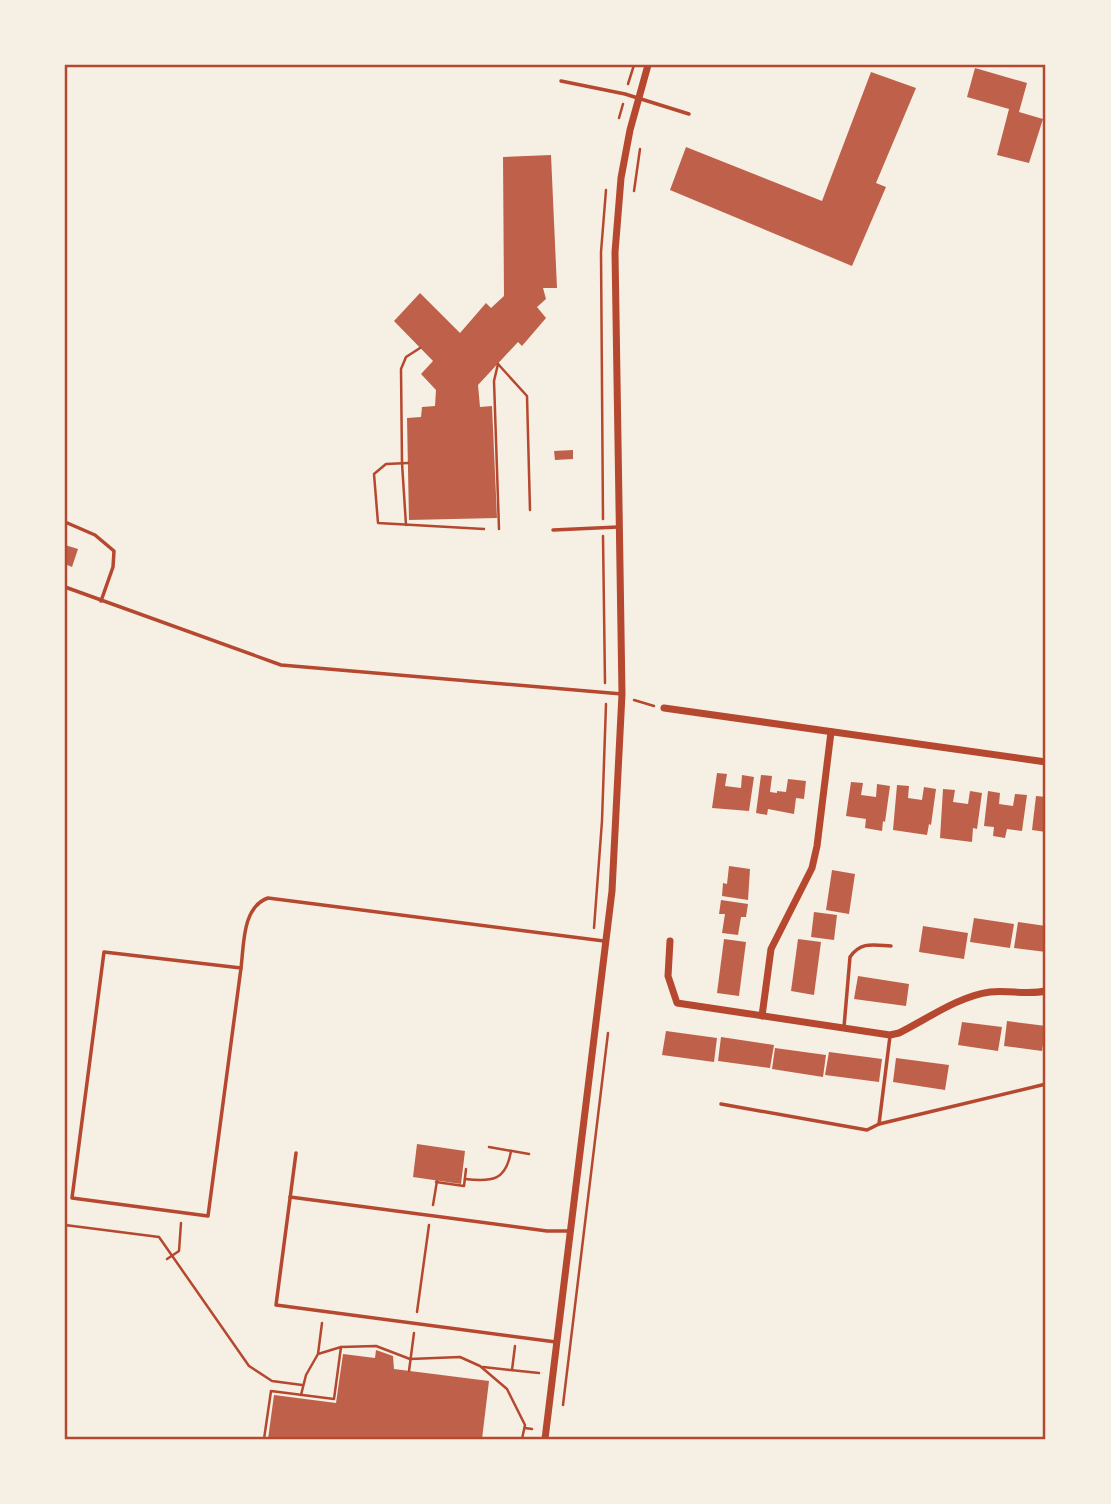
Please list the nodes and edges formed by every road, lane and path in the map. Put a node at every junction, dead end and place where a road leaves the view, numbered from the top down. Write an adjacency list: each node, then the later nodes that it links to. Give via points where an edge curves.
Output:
1 (634, 65): 4 (path)
2 (648, 65): 5 (street)
3 (561, 81): 4 (lane)
4 (625, 94): 5 (lane); 7 (path)
5 (638, 99): 6 (lane); 16 (street, via 621,178 615,252)
6 (689, 114)
7 (617, 127)
8 (607, 188): 15 (path, via 601,251)
9 (420, 348): 10 (path, via 406,357 401,369)
10 (402, 463): 11 (path); 14 (path); 14 (path, via 386,464 374,474 375,508 378,523)
11 (408, 463)
12 (530, 510): 18 (path, via 527,396 498,364 494,381)
13 (65, 522): 21 (lane, via 94,535 114,551)
14 (407, 525): 17 (path)
15 (603, 527): 16 (lane); 19 (lane); 22 (path)
16 (618, 527): 23 (street)
17 (484, 529)
18 (499, 529)
19 (553, 530)
20 (65, 587): 21 (lane)
21 (101, 601): 22 (lane, via 281,664)
22 (606, 694): 23 (lane); 28 (path)
23 (621, 694): 30 (street)
24 (632, 700): 25 (path)
25 (664, 708): 26 (street)
26 (831, 732): 27 (street); 34 (street, via 814,857 771,949)
27 (1046, 762)
28 (593, 940): 30 (lane); 32 (lane, via 268,898 255,905 249,916)
29 (670, 941): 34 (street, via 668,976 677,1003)
30 (606, 942): 50 (street)
31 (891, 946): 35 (lane, via 865,944 850,957)
32 (241, 968): 47 (lane, via 208,1216); 47 (lane, via 104,952 72,1198)
33 (1046, 991): 36 (street, via 979,994)
34 (762, 1017): 35 (street)
35 (844, 1029): 36 (street)
36 (890, 1035): 39 (lane)
37 (1046, 1084): 39 (lane)
38 (721, 1104): 39 (lane, via 867,1130)
39 (879, 1124)
40 (489, 1147): 41 (path)
41 (511, 1151): 43 (path); 45 (path, via 506,1170 495,1178)
42 (296, 1153): 46 (lane)
43 (529, 1154)
44 (467, 1169): 45 (path)
45 (465, 1179): 48 (path, via 464,1186 436,1182)
46 (290, 1197): 48 (lane); 53 (lane, via 276,1305)
47 (182, 1213): 51 (path, via 179,1251)
48 (431, 1216): 50 (lane); 54 (path)
49 (65, 1225): 51 (path, via 159,1237)
50 (569, 1231): 56 (street)
51 (172, 1255): 52 (path); 64 (path, via 249,1366 272,1381)
52 (167, 1259)
53 (324, 1311): 54 (lane); 58 (path)
54 (416, 1323): 55 (lane); 59 (path)
55 (516, 1336): 56 (lane); 61 (path)
56 (556, 1342): 70 (street)
57 (341, 1347): 58 (path); 59 (path, via 376,1346); 65 (path, via 334,1399)
58 (318, 1354): 64 (path)
59 (410, 1359): 60 (path, via 460,1356); 62 (path)
60 (480, 1366): 61 (path); 66 (path, via 507,1389)
61 (512, 1370): 63 (path)
62 (409, 1371)
63 (539, 1373)
64 (302, 1385): 65 (path)
65 (301, 1395): 68 (path, via 271,1391)
66 (525, 1428): 67 (path); 69 (path)
67 (532, 1429)
68 (264, 1439)
69 (522, 1439)
70 (545, 1439)

